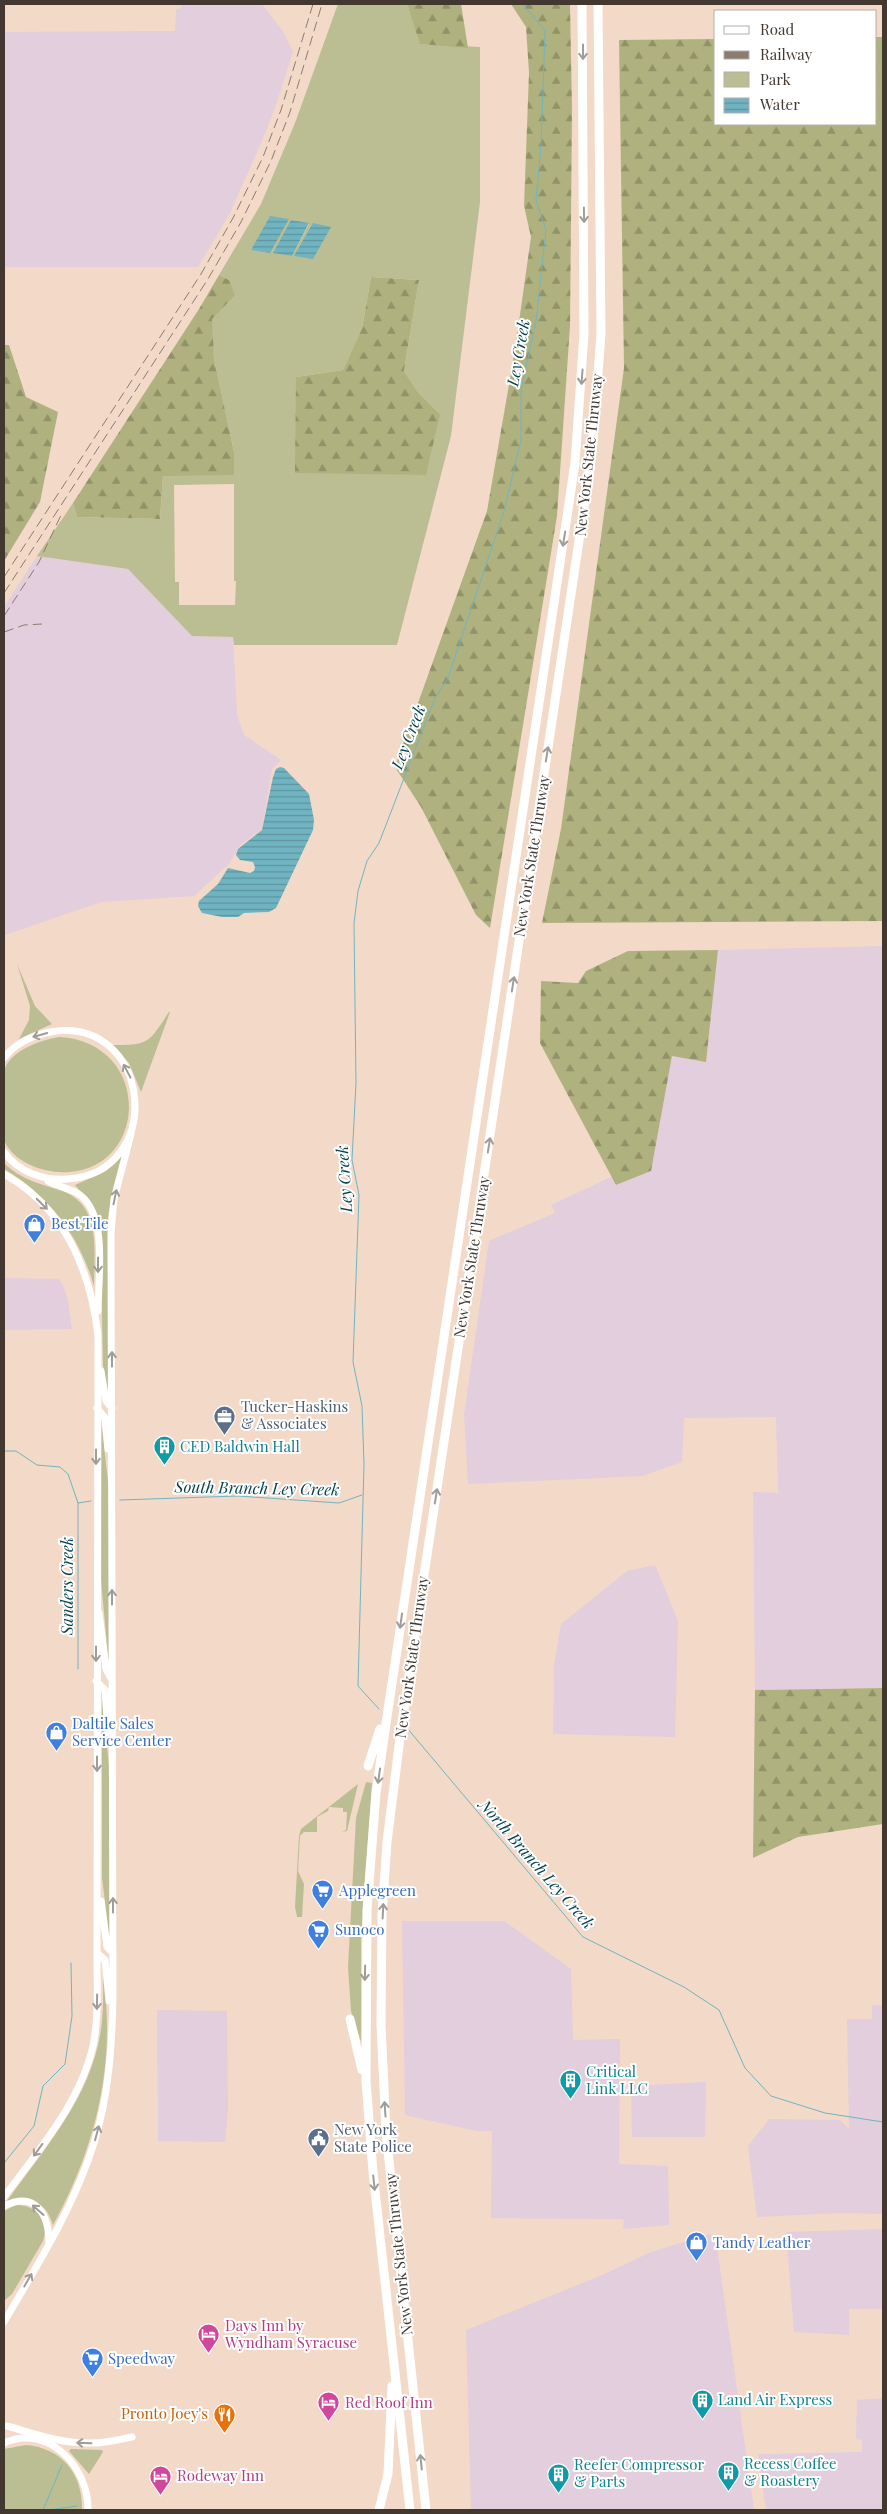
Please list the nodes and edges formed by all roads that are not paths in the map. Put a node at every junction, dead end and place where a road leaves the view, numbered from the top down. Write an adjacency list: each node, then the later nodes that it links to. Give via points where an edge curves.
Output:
1 (582, 4): 16 (highway, New York State Thruway, one-way to 16, via 584,334 575,463)
2 (598, 4): 37 (highway, New York State Thruway, one-way to 2, via 382,2070 380,1978 387,1842 404,1704 592,454 600,334)
3 (4, 1058): 4 (main road, one-way to 3, via 136,1118 131,1077 119,1057 94,1037 62,1030 42,1034 29,1038)
4 (131, 1134): 7 (main road, via 111,1161 99,1170 76,1178 57,1180); 11 (main road, one-way to 4, via 112,1216)
5 (4, 1154): 7 (main road, via 22,1169)
6 (4, 1174): 8 (main road, one-way to 8, via 40,1202 70,1240 90,1288)
7 (41, 1177): 8 (main road, one-way to 8, via 76,1193 96,1216)
8 (98, 1335): 9 (main road)
9 (98, 1356): 10 (main road); 11 (main road, via 106,1401)
10 (96, 1408): 12 (main road, via 105,1418); 13 (main road, one-way to 13)
11 (112, 1408): 12 (main road)
12 (112, 1474): 15 (main road, one-way to 12)
13 (96, 1594): 14 (main road, one-way to 14); 15 (main road, via 106,1669)
14 (96, 1680): 17 (main road, via 105,1690); 19 (main road, one-way to 19)
15 (112, 1680): 17 (main road)
16 (388, 1710): 18 (highway); 24 (highway, New York State Thruway, one-way to 24, via 376,1793 367,1910)
17 (112, 1763): 21 (main road, one-way to 17)
18 (368, 1766)
19 (97, 1876): 20 (main road); 21 (main road, via 108,1947)
20 (97, 1953): 23 (main road, via 104,1960); 25 (main road, one-way to 25, via 94,2034 83,2077 70,2104)
21 (113, 1953): 23 (main road)
22 (350, 2019): 24 (highway)
23 (112, 2031): 27 (main road, one-way to 23, via 70,2205 95,2142 106,2092)
24 (367, 2099): 29 (highway, New York State Thruway, one-way to 29)
25 (4, 2198)
26 (4, 2206): 27 (main road, one-way to 26, via 49,2226 43,2212 22,2202)
27 (49, 2244): 28 (main road, one-way to 27)
28 (4, 2322)
29 (393, 2356): 35 (highway, via 390,2456); 36 (highway, New York State Thruway)
30 (5, 2425): 31 (main road, one-way to 30, via 97,2443 73,2442); 32 (main road)
31 (132, 2437)
32 (36, 2440): 33 (main road); 34 (main road, via 50,2443 71,2460 84,2483)
33 (4, 2443)
34 (88, 2510)
35 (379, 2510)
36 (410, 2510)
37 (426, 2510)

